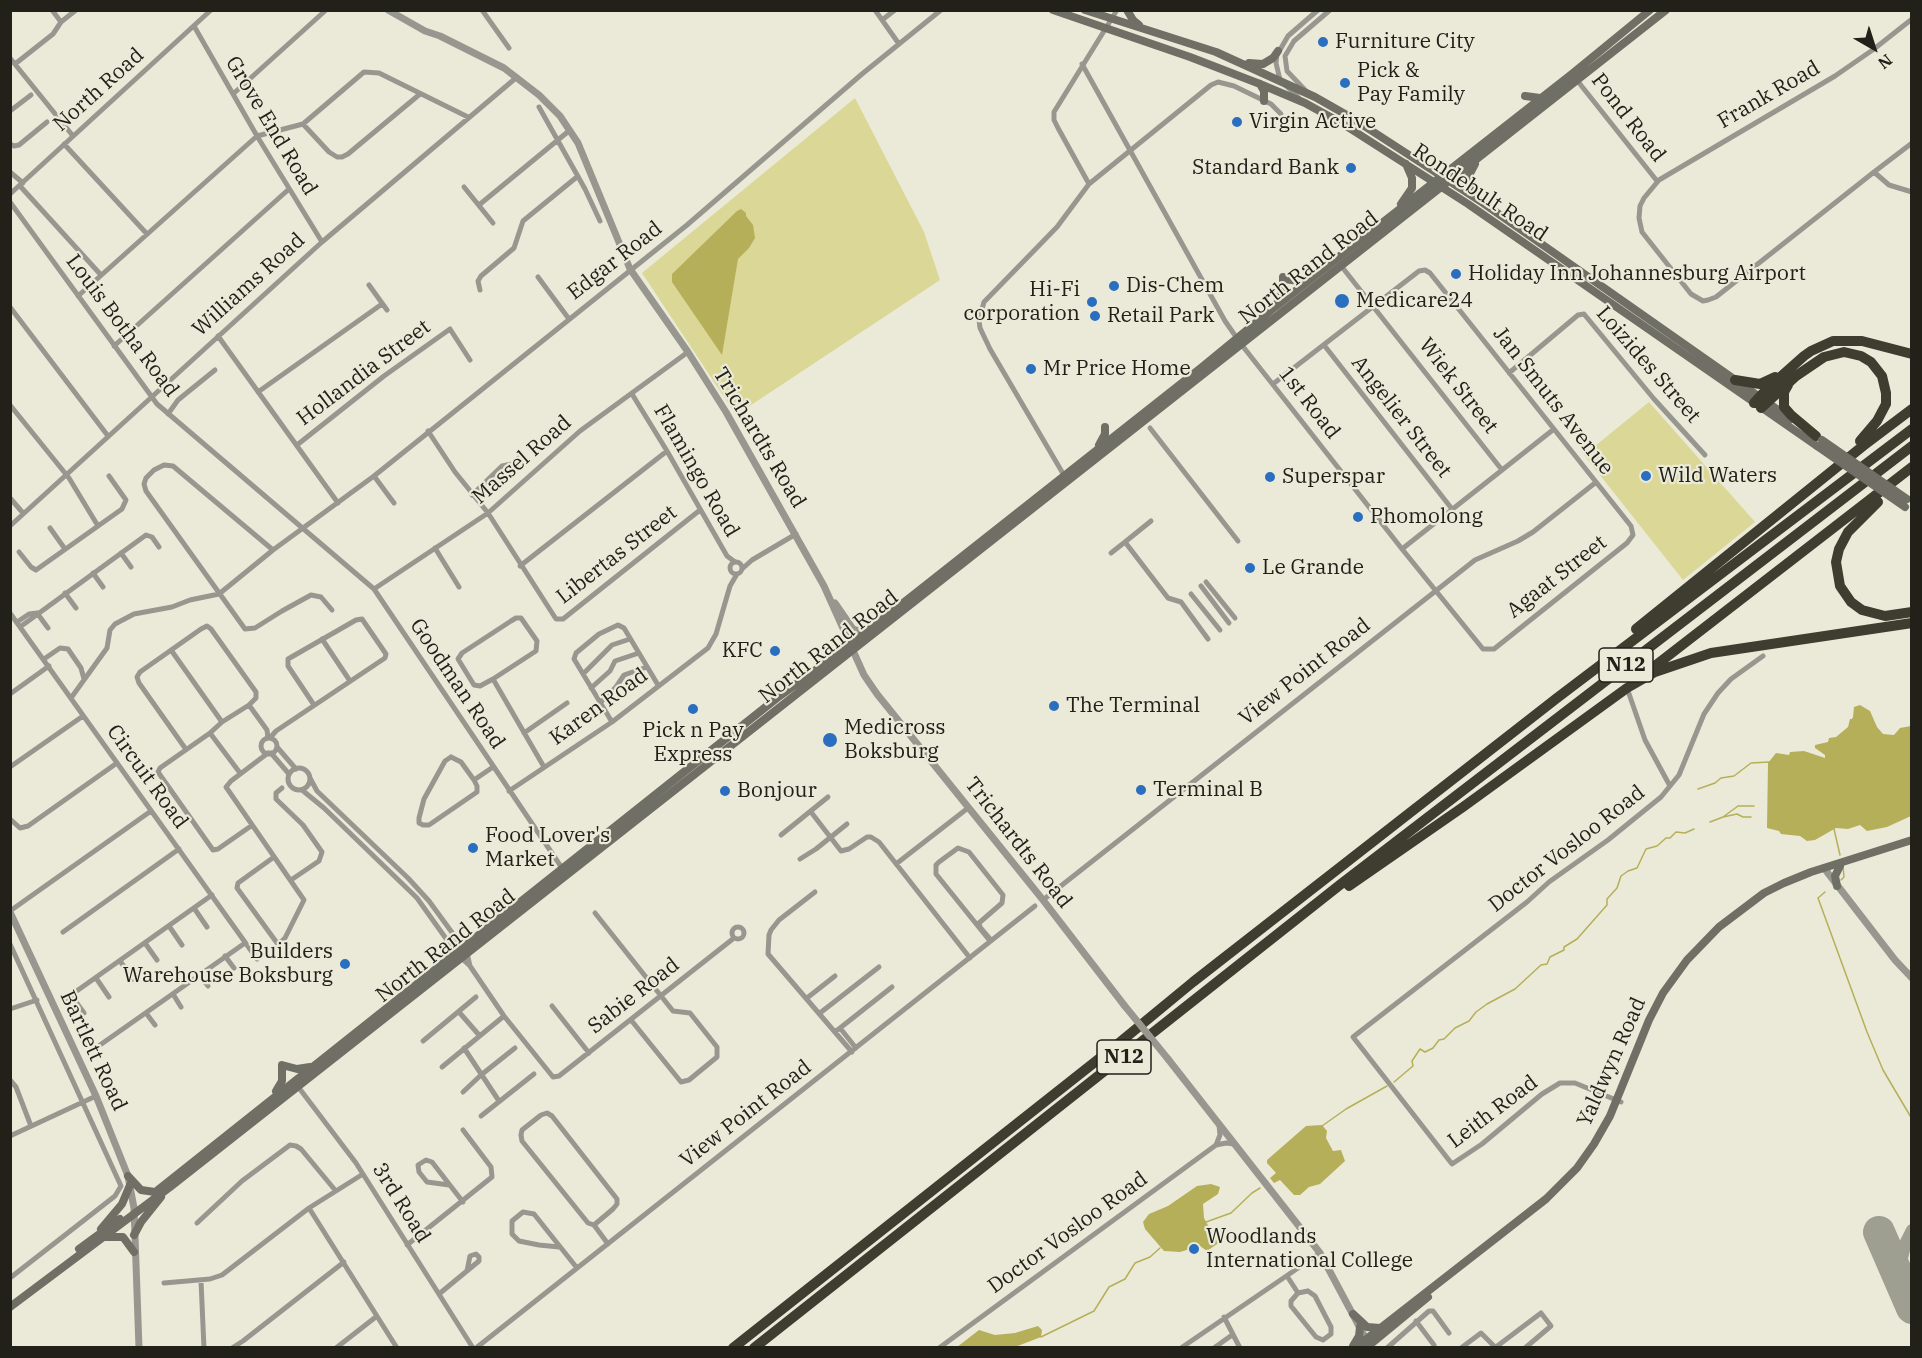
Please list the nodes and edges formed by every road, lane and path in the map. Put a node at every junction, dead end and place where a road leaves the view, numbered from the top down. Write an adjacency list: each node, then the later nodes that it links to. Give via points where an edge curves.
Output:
1 (52, 10): 23 (street)
2 (211, 10): 24 (street, North Road)
3 (326, 10): 41 (street)
4 (388, 10): 28 (street, Trichardts Road)
5 (398, 10): 28 (street, Trichardts Road)
6 (482, 10): 30 (street)
7 (875, 10): 22 (street)
8 (895, 10): 22 (street)
9 (941, 10): 29 (street, Edgar Road)
10 (1053, 10): 25 (main road, Rondebult Road)
11 (1085, 10): 19 (main road, Rondebult Road)
12 (1117, 10): 20 (street)
13 (1127, 10): 27 (main road)
14 (1318, 10): 31 (street, via 1293,31)
15 (1330, 10): 40 (street, via 1294,41 1285,56 1287,71)
16 (1650, 10): 37 (main road, North Rand Road)
17 (1666, 10): 37 (main road, North Rand Road)
18 (72, 12): 23 (street)
19 (1103, 13): 20 (main road, Rondebult Road); 25 (street)
20 (1111, 19): 26 (street); 27 (main road, Rondebult Road)
21 (1911, 19): 69 (street, Frank Road, via 1835,76)
22 (882, 20): 29 (street)
23 (61, 22): 34 (street, via 56,31)
24 (194, 26): 41 (street, Grove End Road); 55 (street, North Road)
25 (1096, 26): 26 (main road, Rondebult Road)
26 (1106, 29): 35 (street); 39 (main road, Rondebult Road)
27 (1146, 29): 33 (main road, Rondebult Road)
28 (440, 36): 36 (street, Trichardts Road)
29 (899, 44): 89 (street, Edgar Road)
30 (509, 48)
31 (1278, 51): 33 (main road, via 1263,64); 38 (street)
32 (10, 58): 34 (street)
33 (1236, 61): 38 (main road, Rondebult Road)
34 (15, 64): 55 (street)
35 (1082, 64): 61 (street, 1st Road); 72 (street, via 1053,116)
36 (517, 76): 51 (street, Williams Road); 54 (street, Trichardts Road, via 551,106)
37 (1575, 77): 45 (main road, North Rand Road); 62 (main road, North Rand Road); 69 (street, Pond Road)
38 (1280, 80): 40 (main road, Rondebult Road); 47 (street)
39 (1260, 84): 46 (main road); 47 (main road, Rondebult Road)
40 (1308, 93): 67 (main road, Rondebult Road)
41 (233, 94): 56 (street, Grove End Road)
42 (420, 94): 51 (street); 53 (street, via 379,73 364,72); 53 (street, via 342,157 329,152)
43 (31, 95): 49 (street)
44 (1525, 96): 45 (main road)
45 (1540, 98): 67 (main road, North Rand Road)
46 (1264, 100): 50 (street); 61 (street, via 1215,83)
47 (1305, 104): 63 (main road, Rondebult Road)
48 (539, 107): 57 (street)
49 (10, 111)
50 (1281, 114)
51 (468, 117): 87 (street, Williams Road)
52 (47, 122): 59 (street, via 19,145)
53 (303, 124): 56 (street)
54 (570, 130): 57 (street); 89 (street, Trichardts Road)
55 (73, 136): 60 (street, North Road)
56 (257, 136): 75 (street, Grove End Road); 86 (street)
57 (558, 141): 66 (street); 82 (street)
58 (1911, 143): 64 (street)
59 (10, 144)
60 (64, 144): 71 (street, North Road); 86 (street)
61 (1130, 150): 72 (street); 103 (street, 1st Road)
62 (1488, 150): 68 (main road, North Rand Road); 80 (main road, via 1468,177 1471,191)
63 (1405, 163): 70 (main road, Rondebult Road); 83 (main road, via 1412,188)
64 (1874, 172): 69 (street, Frank Road, via 1734,283 1703,301 1691,294 1642,232 1639,212); 76 (street, via 1890,186)
65 (12, 173): 71 (street)
66 (578, 176): 84 (street); 94 (street, via 523,221 514,248 481,276)
67 (1442, 176): 68 (main road, Rondebult Road); 70 (main road, North Rand Road)
68 (1449, 181): 74 (main road, North Rand Road); 80 (main road, Rondebult Road)
69 (1657, 181)
70 (1434, 182): 74 (main road, Rondebult Road); 83 (main road, North Rand Road)
71 (21, 184): 77 (street, North Road); 90 (street)
72 (1089, 184): 142 (street, via 1058,227 984,302 979,320 990,349)
73 (464, 187): 82 (street)
74 (1442, 187): 78 (main road, North Rand Road); 81 (main road, Rondebult Road)
75 (289, 189): 87 (street, Grove End Road); 105 (street)
76 (1911, 192)
77 (10, 194)
78 (1425, 201): 81 (main road, via 1446,196); 88 (main road, North Rand Road)
79 (10, 202): 95 (street, Louis Botha Road)
80 (1483, 203): 113 (main road, Rondebult Road)
81 (1468, 204): 118 (main road, Rondebult Road)
82 (479, 205): 85 (street)
83 (1388, 218): 92 (main road, North Rand Road)
84 (600, 221)
85 (493, 223)
86 (147, 234): 90 (street)
87 (322, 242): 102 (street, Williams Road)
88 (1342, 267): 97 (street, Wiek Street); 103 (main road, North Rand Road)
89 (630, 269): 101 (street, Edgar Road); 106 (street, Trichardts Road)
90 (101, 275): 95 (street)
91 (538, 277): 101 (street)
92 (1312, 278): 99 (main road, North Rand Road); 99 (main road, via 1283,278)
93 (369, 285): 96 (street)
94 (480, 290)
95 (78, 296): 105 (street, Louis Botha Road)
96 (381, 304): 100 (street); 115 (street)
97 (1374, 306): 104 (street); 111 (street, Jan Smuts Avenue, via 1425,270); 136 (street, Wiek Street)
98 (10, 307): 127 (street)
99 (1275, 307): 103 (main road, North Rand Road)
100 (387, 310)
101 (569, 319): 126 (street, Edgar Road)
102 (218, 336): 115 (street); 117 (street, Williams Road)
103 (1239, 341): 114 (street, 1st Road); 131 (main road, North Rand Road); 142 (main road, North Rand Road)
104 (1324, 345): 114 (street); 149 (street, Angelier Street)
105 (114, 346): 117 (street, Louis Botha Road)
106 (688, 352): 116 (street, Massel Road); 160 (street, Trichardts Road)
107 (1911, 354): 108 (highway, via 1842,340)
108 (1804, 356): 113 (highway, via 1766,382); 118 (highway)
109 (470, 360): 129 (street, Hollandia Street, via 450,329)
110 (215, 370): 121 (street, via 178,400)
111 (1509, 372): 124 (street, Jan Smuts Avenue); 133 (street, Loizides Street, via 1584,314)
112 (1796, 376): 118 (highway); 128 (highway, via 1784,392 1783,404); 141 (highway, via 1824,357 1844,352 1871,362 1884,383 1886,404 1877,421)
113 (1735, 380): 118 (main road, Rondebult Road)
114 (1273, 384): 166 (street, 1st Road)
115 (258, 392): 129 (street)
116 (632, 394): 132 (street, Flamingo Road); 152 (street, Massel Road, via 580,431)
117 (151, 397): 121 (street, Louis Botha Road); 127 (street, Williams Road)
118 (1760, 403): 128 (main road, Rondebult Road)
119 (10, 405): 138 (street)
120 (1911, 409): 141 (highway)
121 (168, 414): 159 (street, Louis Botha Road)
122 (1105, 427): 131 (main road)
123 (1150, 428): 161 (street)
124 (1554, 429): 136 (street); 143 (street, Jan Smuts Avenue)
125 (1911, 429): 218 (highway, N12)
126 (428, 431): 140 (street, Edgar Road); 144 (street)
127 (108, 435): 138 (street, Williams Road)
128 (1818, 441): 148 (main road, Rondebult Road, bridge)
129 (297, 445): 146 (street)
130 (1911, 446): 312 (highway, N12, via 1341,884)
131 (1096, 449): 142 (main road, North Rand Road)
132 (667, 451): 150 (street, Flamingo Road); 172 (street)
133 (1705, 455)
134 (522, 456): 144 (street, via 502,466)
135 (1911, 467): 215 (highway)
136 (1502, 470): 149 (street)
137 (1911, 471): 188 (highway, via 1848,532 1836,562 1840,586 1862,610 1885,616)
138 (65, 474): 151 (street, Williams Road); 156 (street)
139 (109, 476): 156 (street, via 126,503)
140 (374, 476): 146 (street, Edgar Road); 147 (street)
141 (1824, 477): 218 (highway)
142 (1065, 478): 154 (main road, North Rand Road)
143 (1595, 483): 157 (street, Jan Smuts Avenue); 182 (street, View Point Road, via 1533,532 1475,560)
144 (472, 495): 152 (street)
145 (10, 498): 151 (street)
146 (338, 503): 159 (street, Edgar Road)
147 (394, 503)
148 (1909, 505)
149 (1452, 509): 166 (street)
150 (700, 510): 172 (street, Libertas Street, via 563,619 552,616); 174 (street, Flamingo Road)
151 (23, 513): 155 (street, Williams Road)
152 (488, 513): 164 (street, Massel Road); 172 (street)
153 (1151, 521): 162 (street)
154 (1009, 523): 196 (main road, North Rand Road); 201 (main road, North Rand Road)
155 (10, 526)
156 (98, 526): 165 (street)
157 (1631, 526): 202 (street, Agaat Street, via 1633,535 1627,543)
158 (50, 528): 165 (street)
159 (302, 528): 167 (street, Edgar Road); 181 (street, Goodman Road)
160 (796, 534): 171 (street); 177 (street, Trichardts Road)
161 (1238, 541)
162 (1125, 542): 169 (street); 200 (street, via 1168,598 1181,602)
163 (159, 547): 170 (street, via 146,535)
164 (435, 548): 180 (street); 181 (street, Massel Road)
165 (65, 549): 168 (street, via 36,570)
166 (1402, 549): 182 (street, 1st Road)
167 (273, 550): 184 (street, Edgar Road); 184 (street, via 173,466 164,465 149,474 144,484 146,491)
168 (19, 552)
169 (1111, 552)
170 (121, 553): 173 (street); 175 (street)
171 (752, 560): 174 (street); 174 (street, via 742,569)
172 (520, 566)
173 (131, 567)
174 (734, 567): 213 (street, Karen Road, via 716,634 708,648)
175 (93, 573): 179 (street); 183 (street)
176 (1206, 582): 191 (street)
177 (824, 586): 196 (street, via 853,629); 201 (street, Trichardts Road)
178 (1201, 586): 193 (street)
179 (104, 587)
180 (459, 587)
181 (374, 589): 234 (street, Goodman Road)
182 (1435, 591): 202 (street, 1st Road, via 1480,646); 266 (street, View Point Road)
183 (65, 593): 186 (street); 190 (street)
184 (219, 594): 187 (street, via 243,628 249,630 311,596 321,597); 210 (street, via 134,614 115,624 107,648)
185 (1191, 594): 197 (street)
186 (76, 608)
187 (332, 610)
188 (1911, 612)
189 (10, 613): 192 (street, Circuit Road)
190 (37, 613): 192 (street); 195 (street)
191 (1235, 618)
192 (16, 623): 206 (street, Circuit Road)
193 (1229, 623)
194 (1911, 623): 215 (highway, via 1711,653 1654,672)
195 (48, 628)
196 (868, 630): 201 (main road, North Rand Road)
197 (1220, 630)
198 (322, 639): 212 (street); 212 (street, via 356,620 366,622 386,656); 222 (street, via 287,661)
199 (630, 639): 204 (street); 209 (street, via 612,645); 209 (street, via 618,625 599,634 574,656)
200 (1208, 639)
201 (851, 648): 246 (street, Trichardts Road, via 877,694); 261 (main road, North Rand Road, via 777,698)
202 (1494, 649)
203 (171, 650): 221 (street, via 201,628 209,627 256,692); 224 (street); 230 (street, via 140,672 138,680)
204 (639, 653): 208 (street); 214 (street, via 615,661)
205 (1763, 656): 241 (street, Doctor Vosloo Road, via 1718,693)
206 (44, 659): 207 (street, Circuit Road); 210 (street, via 60,648 68,649)
207 (49, 666): 216 (street); 217 (street, Circuit Road)
208 (647, 667): 213 (street); 220 (street, via 622,677)
209 (583, 674): 214 (street)
210 (84, 679): 217 (street)
211 (493, 679): 211 (street, via 474,685 459,663 459,656 521,618 537,641 536,651); 227 (street)
212 (350, 681): 222 (street)
213 (658, 685): 225 (street, Karen Road)
214 (591, 688): 220 (street)
215 (1627, 688): 241 (street, via 1645,740); 312 (highway, via 1340,892)
216 (10, 694)
217 (71, 698): 223 (street, Circuit Road)
218 (1557, 698): 388 (highway, N12)
219 (567, 702): 227 (street)
220 (600, 703): 225 (street)
221 (249, 705): 224 (street); 228 (street)
222 (314, 705): 228 (street)
223 (84, 716): 232 (street, Circuit Road); 233 (street)
224 (222, 722): 226 (street)
225 (612, 722): 235 (street, Karen Road)
226 (210, 733): 230 (street); 237 (street)
227 (524, 733): 235 (street)
228 (269, 738): 229 (street); 231 (street, via 261,744 262,750)
229 (277, 747): 231 (street); 236 (street)
230 (186, 748): 251 (street, via 158,772 212,849)
231 (269, 753): 237 (street); 238 (street)
232 (117, 763): 247 (street, Circuit Road); 249 (street, via 28,826 20,828)
233 (10, 767)
234 (493, 767): 240 (street); 244 (street, Goodman Road)
235 (544, 767): 244 (street, Karen Road)
236 (296, 769): 238 (street); 239 (street)
237 (240, 773): 251 (street, via 226,787)
238 (289, 774): 243 (street, via 290,786)
239 (310, 778): 243 (street); 280 (street, via 316,791 429,901)
240 (474, 780): 240 (street, via 477,789 472,797 429,825 419,822 424,799 447,759 461,762)
241 (1670, 786): 341 (street, Doctor Vosloo Road, via 1628,824 1353,1037)
242 (282, 788): 262 (street, via 276,792 276,799 303,825 322,852 319,861)
243 (302, 790): 280 (street, via 404,885)
244 (508, 791): 261 (street, Goodman Road)
245 (828, 797): 248 (street)
246 (968, 808): 258 (street); 266 (street, Trichardts Road)
247 (151, 811): 255 (street, Circuit Road); 269 (street)
248 (811, 812): 252 (street); 253 (street)
249 (10, 819)
250 (847, 824): 253 (street)
251 (252, 826): 256 (street)
252 (781, 835)
253 (830, 837): 257 (street); 258 (street, via 841,850 871,837)
254 (1911, 841): 259 (main road, Yaldwyn Road); 260 (main road, Yaldwyn Road)
255 (179, 849): 265 (street, Circuit Road); 273 (street)
256 (274, 857): 262 (street); 262 (street, via 238,883 237,888 276,943 283,941 304,902)
257 (800, 859)
258 (896, 864): 282 (street)
259 (1840, 866): 260 (main road, Yaldwyn Road); 263 (main road, via 1835,874)
260 (1825, 869): 263 (street); 331 (main road, Yaldwyn Road, via 1792,879 1764,894 1694,951 1656,1007)
261 (564, 872): 280 (main road, North Rand Road)
262 (291, 880)
263 (1837, 886): 291 (street)
264 (815, 892): 300 (street, via 779,920 769,935 770,956)
265 (212, 895): 268 (street); 277 (street, Circuit Road)
266 (1043, 900): 335 (street, Trichardts Road, bridge)
267 (1035, 906): 275 (street, View Point Road)
268 (194, 908): 271 (street); 272 (street)
269 (10, 912): 329 (street, Bartlett Road)
270 (595, 913): 297 (street)
271 (169, 926): 276 (street); 279 (street)
272 (207, 927)
273 (63, 932)
274 (734, 938): 297 (street, Sabie Road)
275 (991, 941): 275 (street, via 936,874 939,862 958,848 969,852 1003,895 1002,903 979,923); 282 (street, View Point Road)
276 (145, 943): 284 (street); 285 (street)
277 (245, 943): 281 (street); 283 (street, Circuit Road)
278 (10, 944): 301 (street, Bartlett Road)
279 (182, 945)
280 (462, 953): 310 (street); 322 (main road, North Rand Road); 327 (main road, North Rand Road)
281 (225, 956): 287 (street); 288 (street)
282 (970, 958): 320 (street, View Point Road)
283 (257, 959)
284 (157, 960)
285 (120, 961): 290 (street); 292 (street)
286 (879, 967): 309 (street)
287 (234, 968)
288 (199, 975): 293 (street); 295 (street)
289 (835, 976): 300 (street)
290 (96, 978): 296 (street); 298 (street)
291 (1911, 978)
292 (133, 979)
293 (208, 987)
294 (892, 987): 314 (street)
295 (173, 994): 304 (street); 308 (street)
296 (71, 996): 302 (street); 307 (street)
297 (661, 996): 311 (street, Sabie Road); 311 (street, via 675,1013 690,1013 718,1049 716,1059 689,1080 678,1081)
298 (109, 997)
299 (476, 997): 306 (street)
300 (807, 998): 309 (street)
301 (37, 1000): 305 (street); 332 (street, Bartlett Road)
302 (64, 1000)
303 (552, 1006): 321 (street)
304 (181, 1007)
305 (10, 1009)
306 (459, 1012): 315 (street); 316 (street)
307 (84, 1013)
308 (146, 1013): 313 (street); 317 (street)
309 (820, 1013): 314 (street)
310 (504, 1016): 315 (street); 321 (street, Sabie Road, via 553,1077)
311 (630, 1020): 321 (street, Sabie Road)
312 (1168, 1023): 389 (highway, N12)
313 (155, 1025)
314 (836, 1029): 320 (street)
315 (479, 1035): 318 (street)
316 (423, 1041)
317 (100, 1045)
318 (464, 1048): 323 (street); 325 (street)
319 (515, 1048): 325 (street)
320 (854, 1050): 356 (street, View Point Road)
321 (588, 1053)
322 (311, 1067): 327 (main road, North Rand Road); 333 (main road, via 282,1065 281,1084)
323 (442, 1067)
324 (534, 1074): 330 (street)
325 (480, 1075): 328 (street); 330 (street)
326 (10, 1080): 336 (street)
327 (296, 1083): 333 (main road, North Rand Road); 342 (street, 3rd Road); 346 (main road, North Rand Road)
328 (463, 1092)
329 (96, 1096): 332 (street); 343 (street, Bartlett Road)
330 (500, 1101): 334 (street)
331 (1619, 1101): 341 (street, Leith Road, via 1575,1083 1556,1084); 376 (main road, Yaldwyn Road, via 1594,1144 1558,1188); 380 (main road, Yaldwyn Road, via 1605,1134 1549,1201)
332 (83, 1102): 336 (street); 365 (street, Bartlett Road, via 121,1189)
333 (262, 1106): 348 (main road, North Rand Road)
334 (482, 1116)
335 (1219, 1125): 339 (street, Trichardts Road); 340 (street)
336 (31, 1126): 338 (street)
337 (463, 1130): 349 (street, via 493,1172 489,1181)
338 (10, 1136)
339 (1234, 1144): 340 (street); 360 (street, Trichardts Road)
340 (1216, 1145): 390 (street, Doctor Vosloo Road)
341 (1452, 1164)
342 (363, 1174): 347 (street); 357 (street, 3rd Road)
343 (128, 1176): 344 (street, Bartlett Road); 348 (main road, via 141,1190)
344 (130, 1185): 351 (street, Bartlett Road); 355 (main road)
345 (449, 1185): 345 (street, via 432,1162 426,1160 418,1165 427,1182); 349 (street)
346 (170, 1187): 351 (main road, North Rand Road); 354 (main road)
347 (335, 1190): 350 (street); 352 (street, via 301,1149 290,1145)
348 (155, 1192): 351 (main road, North Rand Road)
349 (463, 1202): 357 (street)
350 (309, 1208): 361 (street); 366 (street, via 222,1275)
351 (133, 1211): 354 (street, Bartlett Road); 355 (main road, North Rand Road)
352 (197, 1222)
353 (594, 1225): 353 (street, via 613,1209 617,1200 552,1116 541,1115 522,1130 522,1141 588,1223); 356 (street)
354 (134, 1235): 359 (street, Bartlett Road)
355 (101, 1236): 359 (main road, via 123,1237); 370 (main road, North Rand Road); 371 (main road, North Rand Road)
356 (608, 1244): 362 (street, View Point Road)
357 (407, 1245): 369 (street, 3rd Road)
358 (559, 1246): 358 (street, via 534,1214 523,1212 512,1221 512,1234 519,1241); 362 (street)
359 (134, 1252): 382 (street, Bartlett Road)
360 (1320, 1253): 364 (street); 372 (street, Trichardts Road)
361 (344, 1262): 373 (street); 384 (street)
362 (577, 1268): 387 (street, View Point Road)
363 (467, 1271): 369 (street)
364 (1287, 1276): 368 (street); 374 (street)
365 (10, 1278)
366 (201, 1281): 367 (street); 383 (street)
367 (164, 1283)
368 (1298, 1293): 368 (street, via 1313,1293 1331,1327 1329,1337 1317,1339 1292,1307)
369 (439, 1294): 387 (street, 3rd Road)
370 (10, 1301)
371 (10, 1307)
372 (1353, 1314): 376 (main road, via 1370,1328); 377 (street, Trichardts Road)
373 (377, 1316): 385 (street); 386 (street)
374 (1224, 1317): 379 (street); 391 (street)
375 (1416, 1322): 378 (street, via 1431,1310); 381 (street); 395 (street)
376 (1383, 1326): 380 (main road, Yaldwyn Road)
377 (1360, 1328): 380 (street, Trichardts Road); 394 (main road)
378 (1449, 1333)
379 (1232, 1335): 392 (street); 393 (street)
380 (1368, 1345): 394 (main road)
381 (1434, 1345)
382 (139, 1347)
383 (204, 1347)
384 (232, 1347)
385 (336, 1347)
386 (397, 1347)
387 (474, 1347)
388 (733, 1347)
389 (754, 1347)
390 (939, 1347)
391 (1181, 1347)
392 (1214, 1347)
393 (1240, 1347)
394 (1354, 1347)
395 (1387, 1347)
396 (1461, 1347): 397 (street, via 1483,1333)
397 (1496, 1347): 398 (street, via 1541,1313 1551,1326)
398 (1525, 1347)

